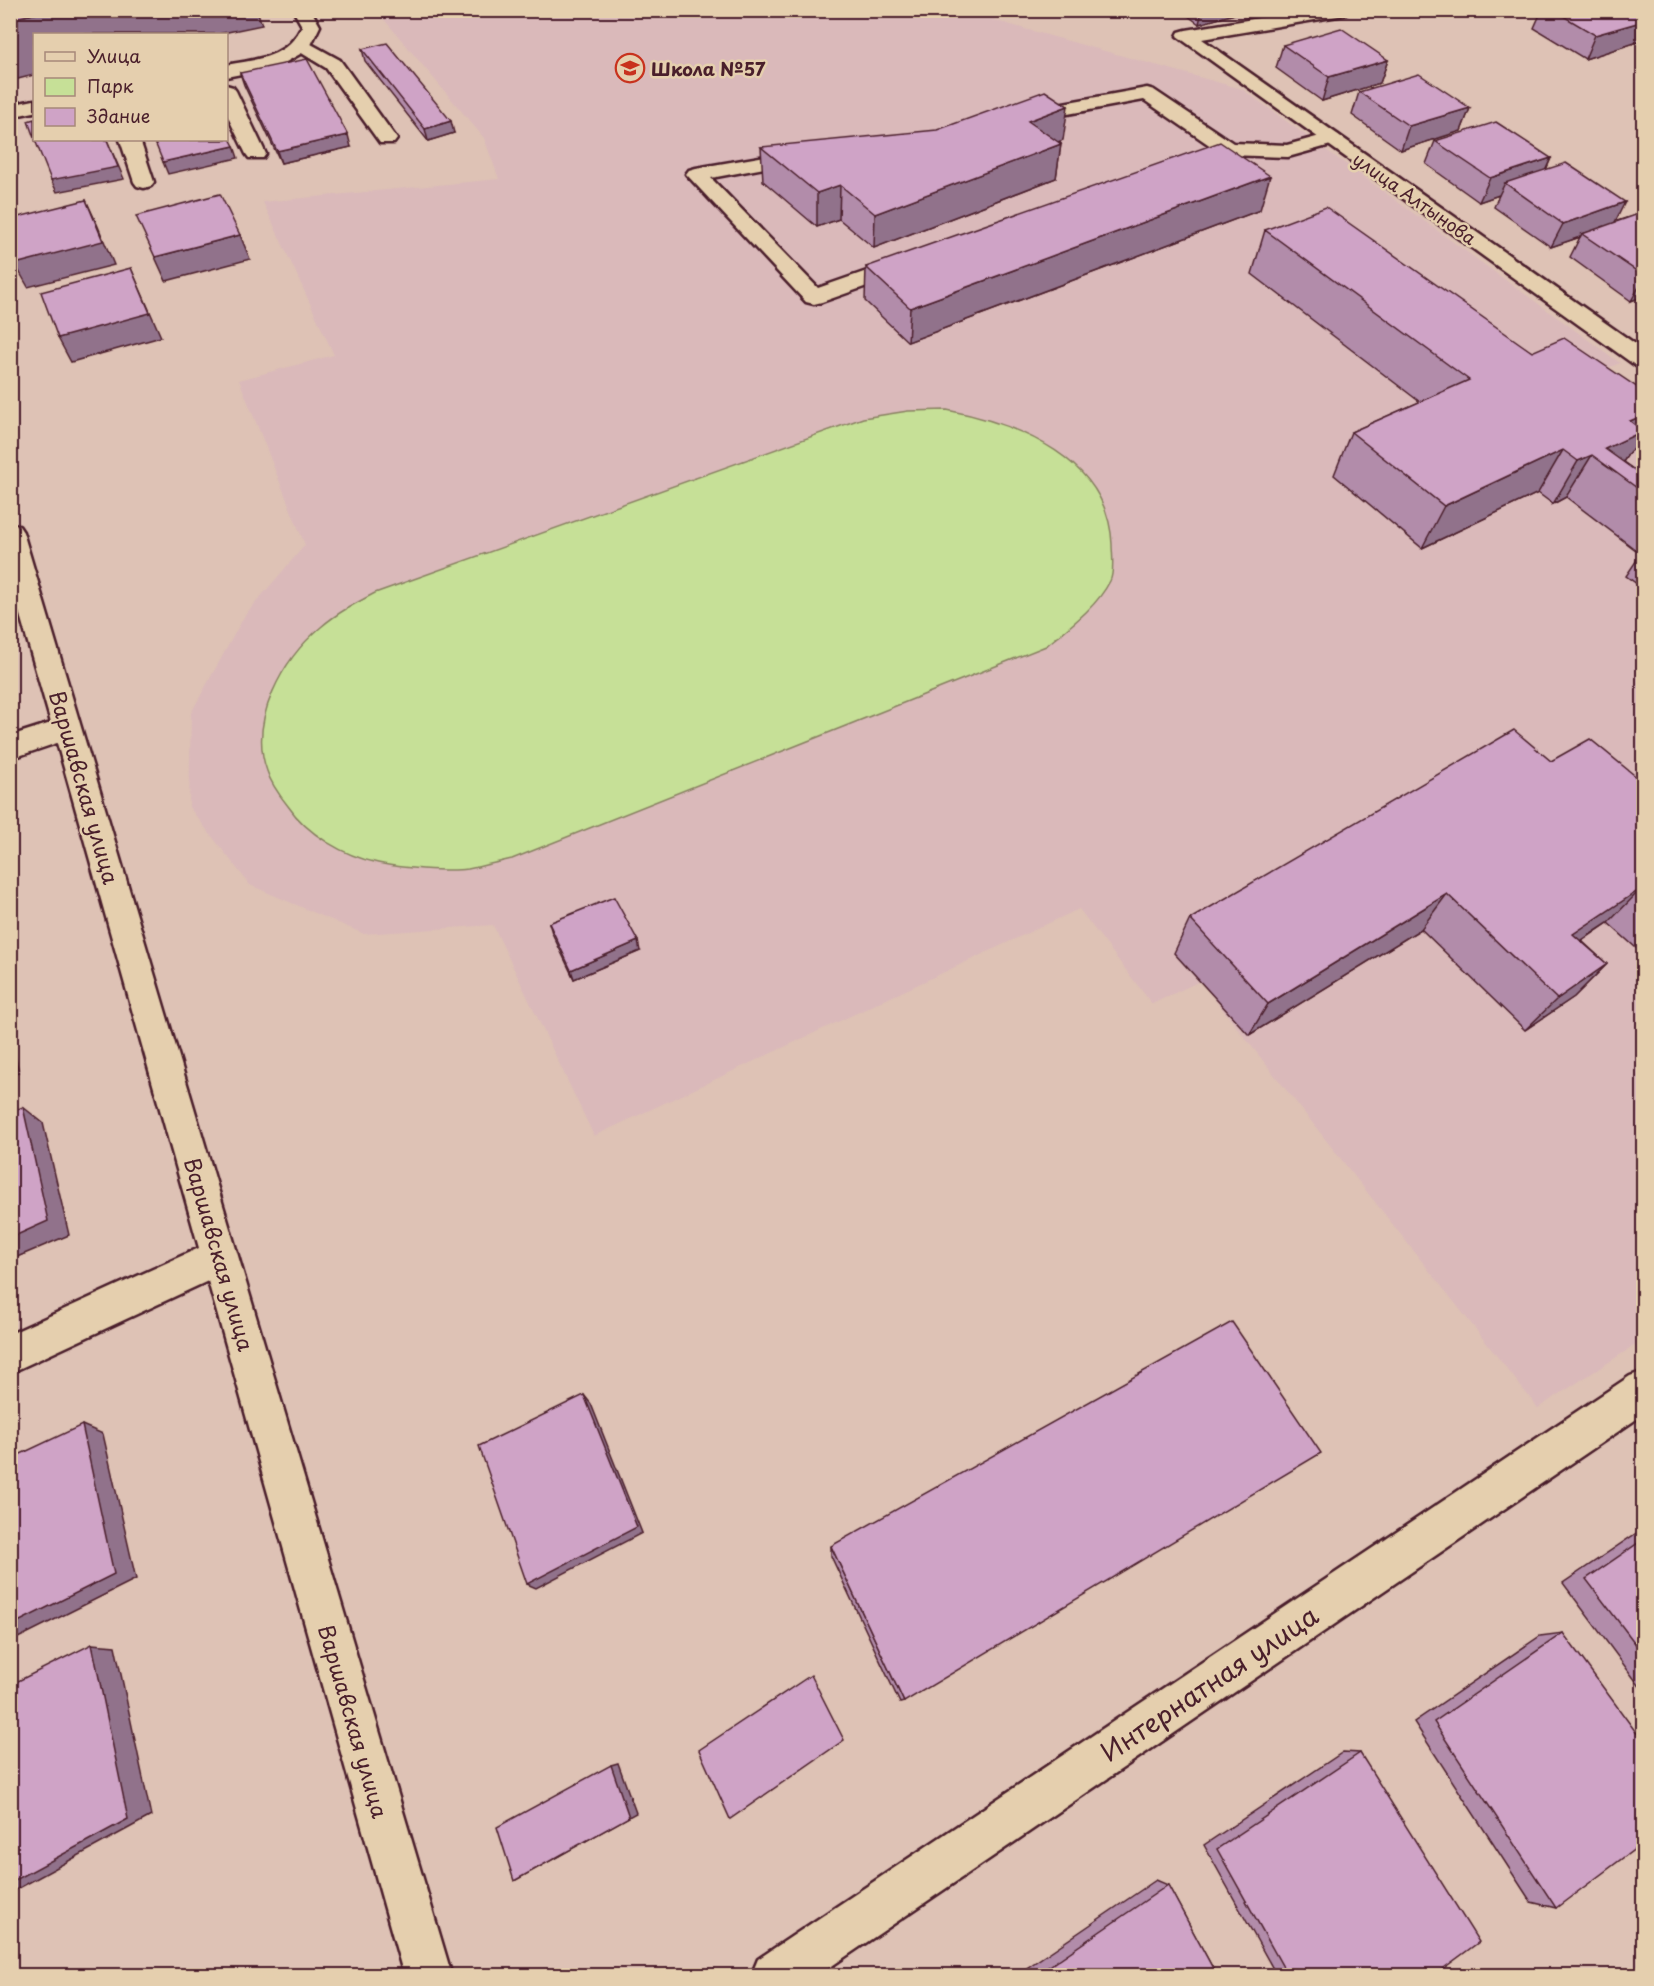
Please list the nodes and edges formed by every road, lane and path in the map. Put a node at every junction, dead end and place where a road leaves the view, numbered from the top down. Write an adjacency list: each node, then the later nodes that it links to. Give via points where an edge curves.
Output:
1 (302, 10): 3 (street, via 311,26)
2 (1344, 10): 10 (street, улица Алтынова, via 1186,36)
3 (302, 45): 4 (street, via 270,63); 9 (street, via 333,64)
4 (228, 71)
5 (228, 96): 14 (street)
6 (33, 106): 7 (street)
7 (10, 111)
8 (1008, 118): 12 (street, via 1147,94)
9 (387, 139)
10 (1331, 139): 12 (street, via 1287,151); 18 (street, улица Алтынова)
11 (130, 141): 16 (street)
12 (1227, 149): 15 (street)
13 (823, 151): 17 (street, via 696,174 814,297)
14 (256, 154)
15 (1205, 157)
16 (144, 182)
17 (926, 257)
18 (1644, 360)
19 (10, 532): 20 (street, Варшавская улица)
20 (68, 728): 21 (street); 22 (street, Варшавская улица)
21 (10, 748)
22 (220, 1257): 23 (street); 25 (street, Варшавская улица)
23 (10, 1354)
24 (1644, 1390): 26 (street, Интернатная улица)
25 (428, 1976)
26 (775, 1976)

